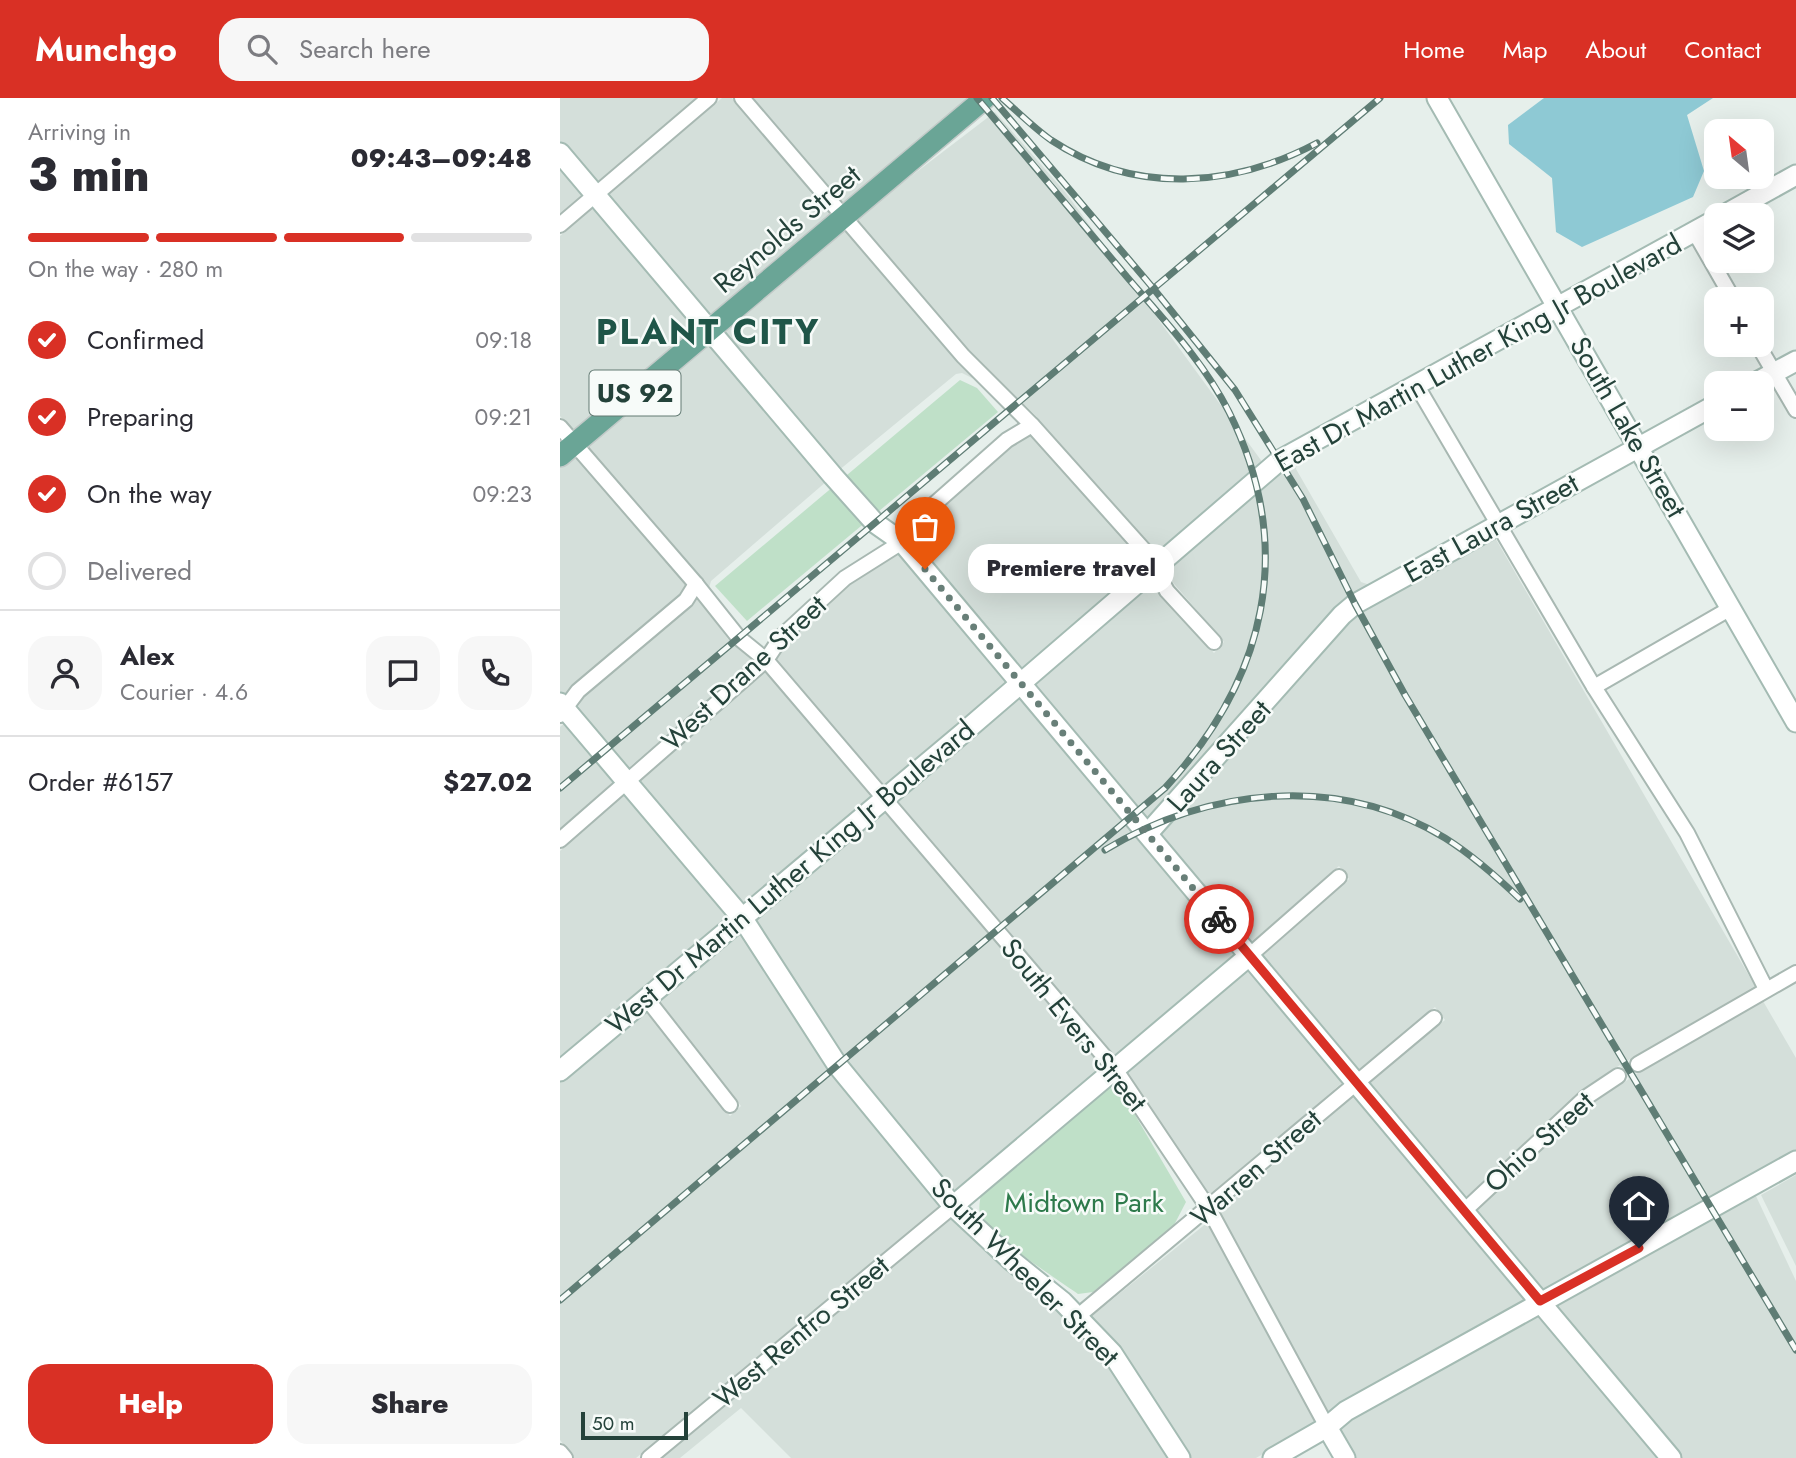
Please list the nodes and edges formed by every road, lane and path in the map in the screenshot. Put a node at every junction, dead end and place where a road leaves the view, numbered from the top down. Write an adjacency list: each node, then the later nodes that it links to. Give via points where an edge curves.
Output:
1 (709, 98): 7 (street)
2 (742, 98): 9 (street)
3 (985, 98): 9 (main road, Reynolds Street / US 92)
4 (1437, 98): 14 (street, South Lake Street)
5 (560, 153): 7 (street)
6 (1796, 175): 8 (street)
7 (595, 195): 10 (street); 15 (street)
8 (1746, 203)
9 (843, 217): 15 (main road, Reynolds Street / US 92); 21 (street, via 963,356)
10 (560, 225)
11 (1704, 226): 12 (street, East Dr Martin Luther King Jr Boulevard)
12 (1694, 231): 13 (street); 14 (street, East Dr Martin Luther King Jr Boulevard)
13 (1726, 287)
14 (1558, 307): 18 (street, East Dr Martin Luther King Jr Boulevard); 23 (street, South Lake Street)
15 (709, 330): 24 (main road, Reynolds Street / US 92); 26 (street, via 875,523)
16 (1796, 361): 17 (street)
17 (1774, 373): 19 (street)
18 (1417, 386): 25 (street); 27 (street, East Dr Martin Luther King Jr Boulevard, via 1280,460)
19 (1796, 410)
20 (1704, 411): 23 (street, East Laura Street)
21 (1032, 425): 26 (street, via 1007,440 913,523); 27 (street, via 1143,549)
22 (560, 427): 24 (street, South Evers Street)
23 (1638, 448): 25 (street, East Laura Street); 29 (street, South Lake Street)
24 (567, 450): 28 (street, South Evers Street)
25 (1496, 525): 32 (street, East Laura Street, via 1355,604); 34 (street)
26 (902, 542): 31 (street, West Drane Street, via 845,578 782,636); 33 (street)
27 (1154, 570): 30 (street); 33 (street, East Dr Martin Luther King Jr Boulevard)
28 (696, 584): 31 (street, South Evers Street, via 739,638); 35 (street, via 686,600 578,691)
29 (1731, 608): 34 (street); 36 (street, South Lake Street)
30 (1213, 642)
31 (766, 660): 37 (street, West Drane Street); 38 (street, South Evers Street)
32 (1288, 679): 39 (street, Laura Street)
33 (1020, 682): 38 (street, West Dr Martin Luther King Jr Boulevard); 39 (street)
34 (1594, 687): 45 (street, via 1688,833)
35 (562, 710): 37 (street, South Wheeler Street)
36 (1796, 722)
37 (626, 782): 40 (street, West Drane Street); 42 (street, South Wheeler Street)
38 (885, 798): 42 (street, West Dr Martin Luther King Jr Boulevard); 49 (street, South Evers Street)
39 (1149, 832): 43 (street)
40 (560, 840)
41 (1339, 877): 43 (street)
42 (743, 919): 46 (street, West Dr Martin Luther King Jr Boulevard); 55 (street, South Wheeler Street, via 838,1066)
43 (1249, 956): 49 (street); 52 (street)
44 (1796, 973): 45 (street)
45 (1766, 989): 48 (street)
46 (647, 999): 50 (street, West Dr Martin Luther King Jr Boulevard); 53 (street)
47 (1434, 1018): 52 (street, Warren Street)
48 (1638, 1064)
49 (1115, 1069): 55 (street); 56 (street, South Evers Street)
50 (560, 1071)
51 (1618, 1076): 57 (street, Ohio Street, via 1585,1098)
52 (1355, 1083): 56 (street, Warren Street); 57 (street)
53 (730, 1105)
54 (1796, 1161): 58 (street)
55 (953, 1206): 59 (street, South Wheeler Street); 63 (street, West Renfro Street)
56 (1209, 1209): 59 (street, Warren Street); 60 (street, South Evers Street)
57 (1463, 1212): 58 (street)
58 (1540, 1301): 60 (street, via 1346,1411); 67 (street)
59 (1077, 1317): 64 (street, South Wheeler Street, via 1112,1353)
60 (1327, 1427): 65 (street); 66 (street, South Evers Street)
61 (560, 1452): 62 (street)
62 (565, 1458)
63 (649, 1458)
64 (1180, 1458)
65 (1273, 1458)
66 (1345, 1458)
67 (1671, 1458)

